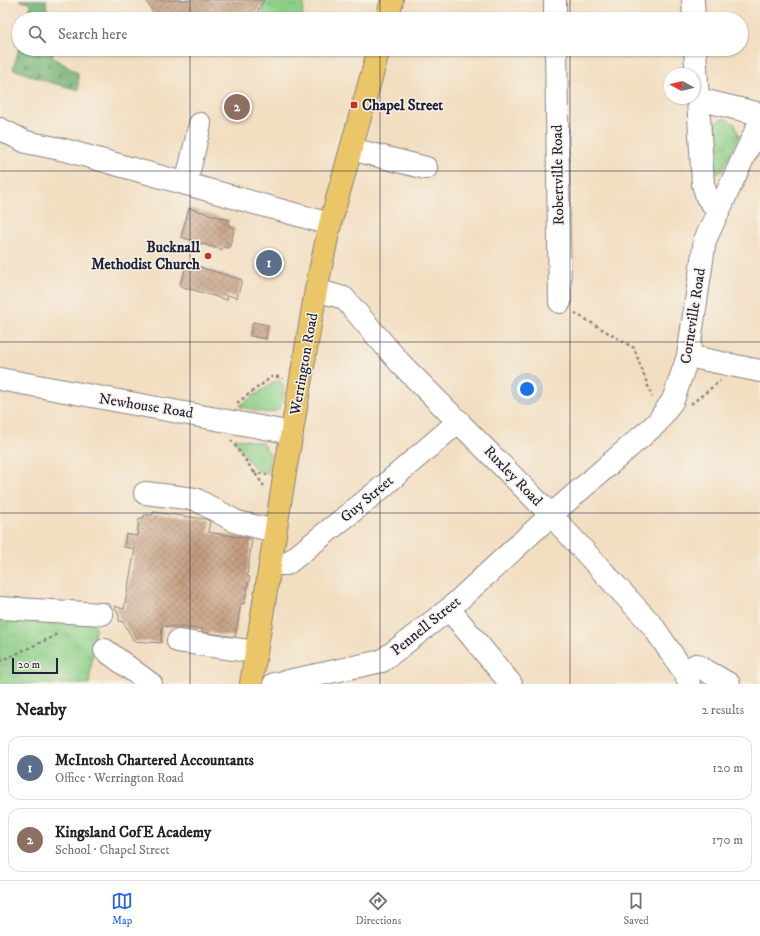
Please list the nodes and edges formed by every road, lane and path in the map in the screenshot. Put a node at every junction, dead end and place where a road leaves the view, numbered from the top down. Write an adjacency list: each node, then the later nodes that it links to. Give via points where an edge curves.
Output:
1 (392, 0): 4 (highway)
2 (555, 0): 5 (street)
3 (693, 0): 6 (street)
4 (389, 12)
5 (555, 12)
6 (694, 12)
7 (377, 56): 17 (highway, Werrington Road)
8 (556, 56): 23 (street, Robertville Road)
9 (695, 56): 10 (street)
10 (696, 68)
11 (700, 99): 13 (street)
12 (698, 104): 20 (street, via 703,184 707,197)
13 (760, 114)
14 (760, 122): 20 (street, Corneville Road)
15 (200, 124): 19 (street)
16 (0, 129): 19 (street, via 26,142 65,150)
17 (351, 149): 18 (street); 21 (highway, Werrington Road)
18 (426, 168)
19 (186, 184): 21 (street)
20 (718, 211): 24 (street, Corneville Road, via 704,240)
21 (330, 224): 22 (highway, Werrington Road)
22 (316, 290): 30 (street, Ruxley Road, via 344,298 395,358); 31 (highway, Werrington Road)
23 (560, 302): 29 (path, via 567,309 634,348)
24 (688, 356): 25 (street); 28 (street, Corneville Road)
25 (739, 366): 26 (street); 28 (path, via 690,405)
26 (760, 371)
27 (0, 379): 31 (street, Newhouse Road)
28 (674, 398): 29 (street, Corneville Road)
29 (660, 419): 33 (street, Corneville Road, via 650,431)
30 (459, 421): 33 (street, Ruxley Road); 35 (street, Guy Street, via 287,564)
31 (292, 433): 34 (highway, Werrington Road)
32 (145, 493): 34 (street, via 195,499 238,522)
33 (551, 515): 37 (street, Pennell Street); 44 (street, Ruxley Road, via 652,624)
34 (275, 531): 35 (highway, Werrington Road)
35 (270, 564): 42 (highway, Werrington Road)
36 (0, 608): 38 (street)
37 (449, 609): 47 (street, Pennell Street, via 382,661); 48 (street)
38 (57, 611): 39 (street); 43 (path, via 55,636)
39 (102, 614)
40 (178, 641): 42 (street)
41 (105, 650): 45 (street)
42 (255, 652): 46 (highway, Werrington Road)
43 (0, 661)
44 (687, 679): 49 (street, via 696,665)
45 (151, 684)
46 (251, 684)
47 (274, 684)
48 (511, 684)
49 (729, 684)

